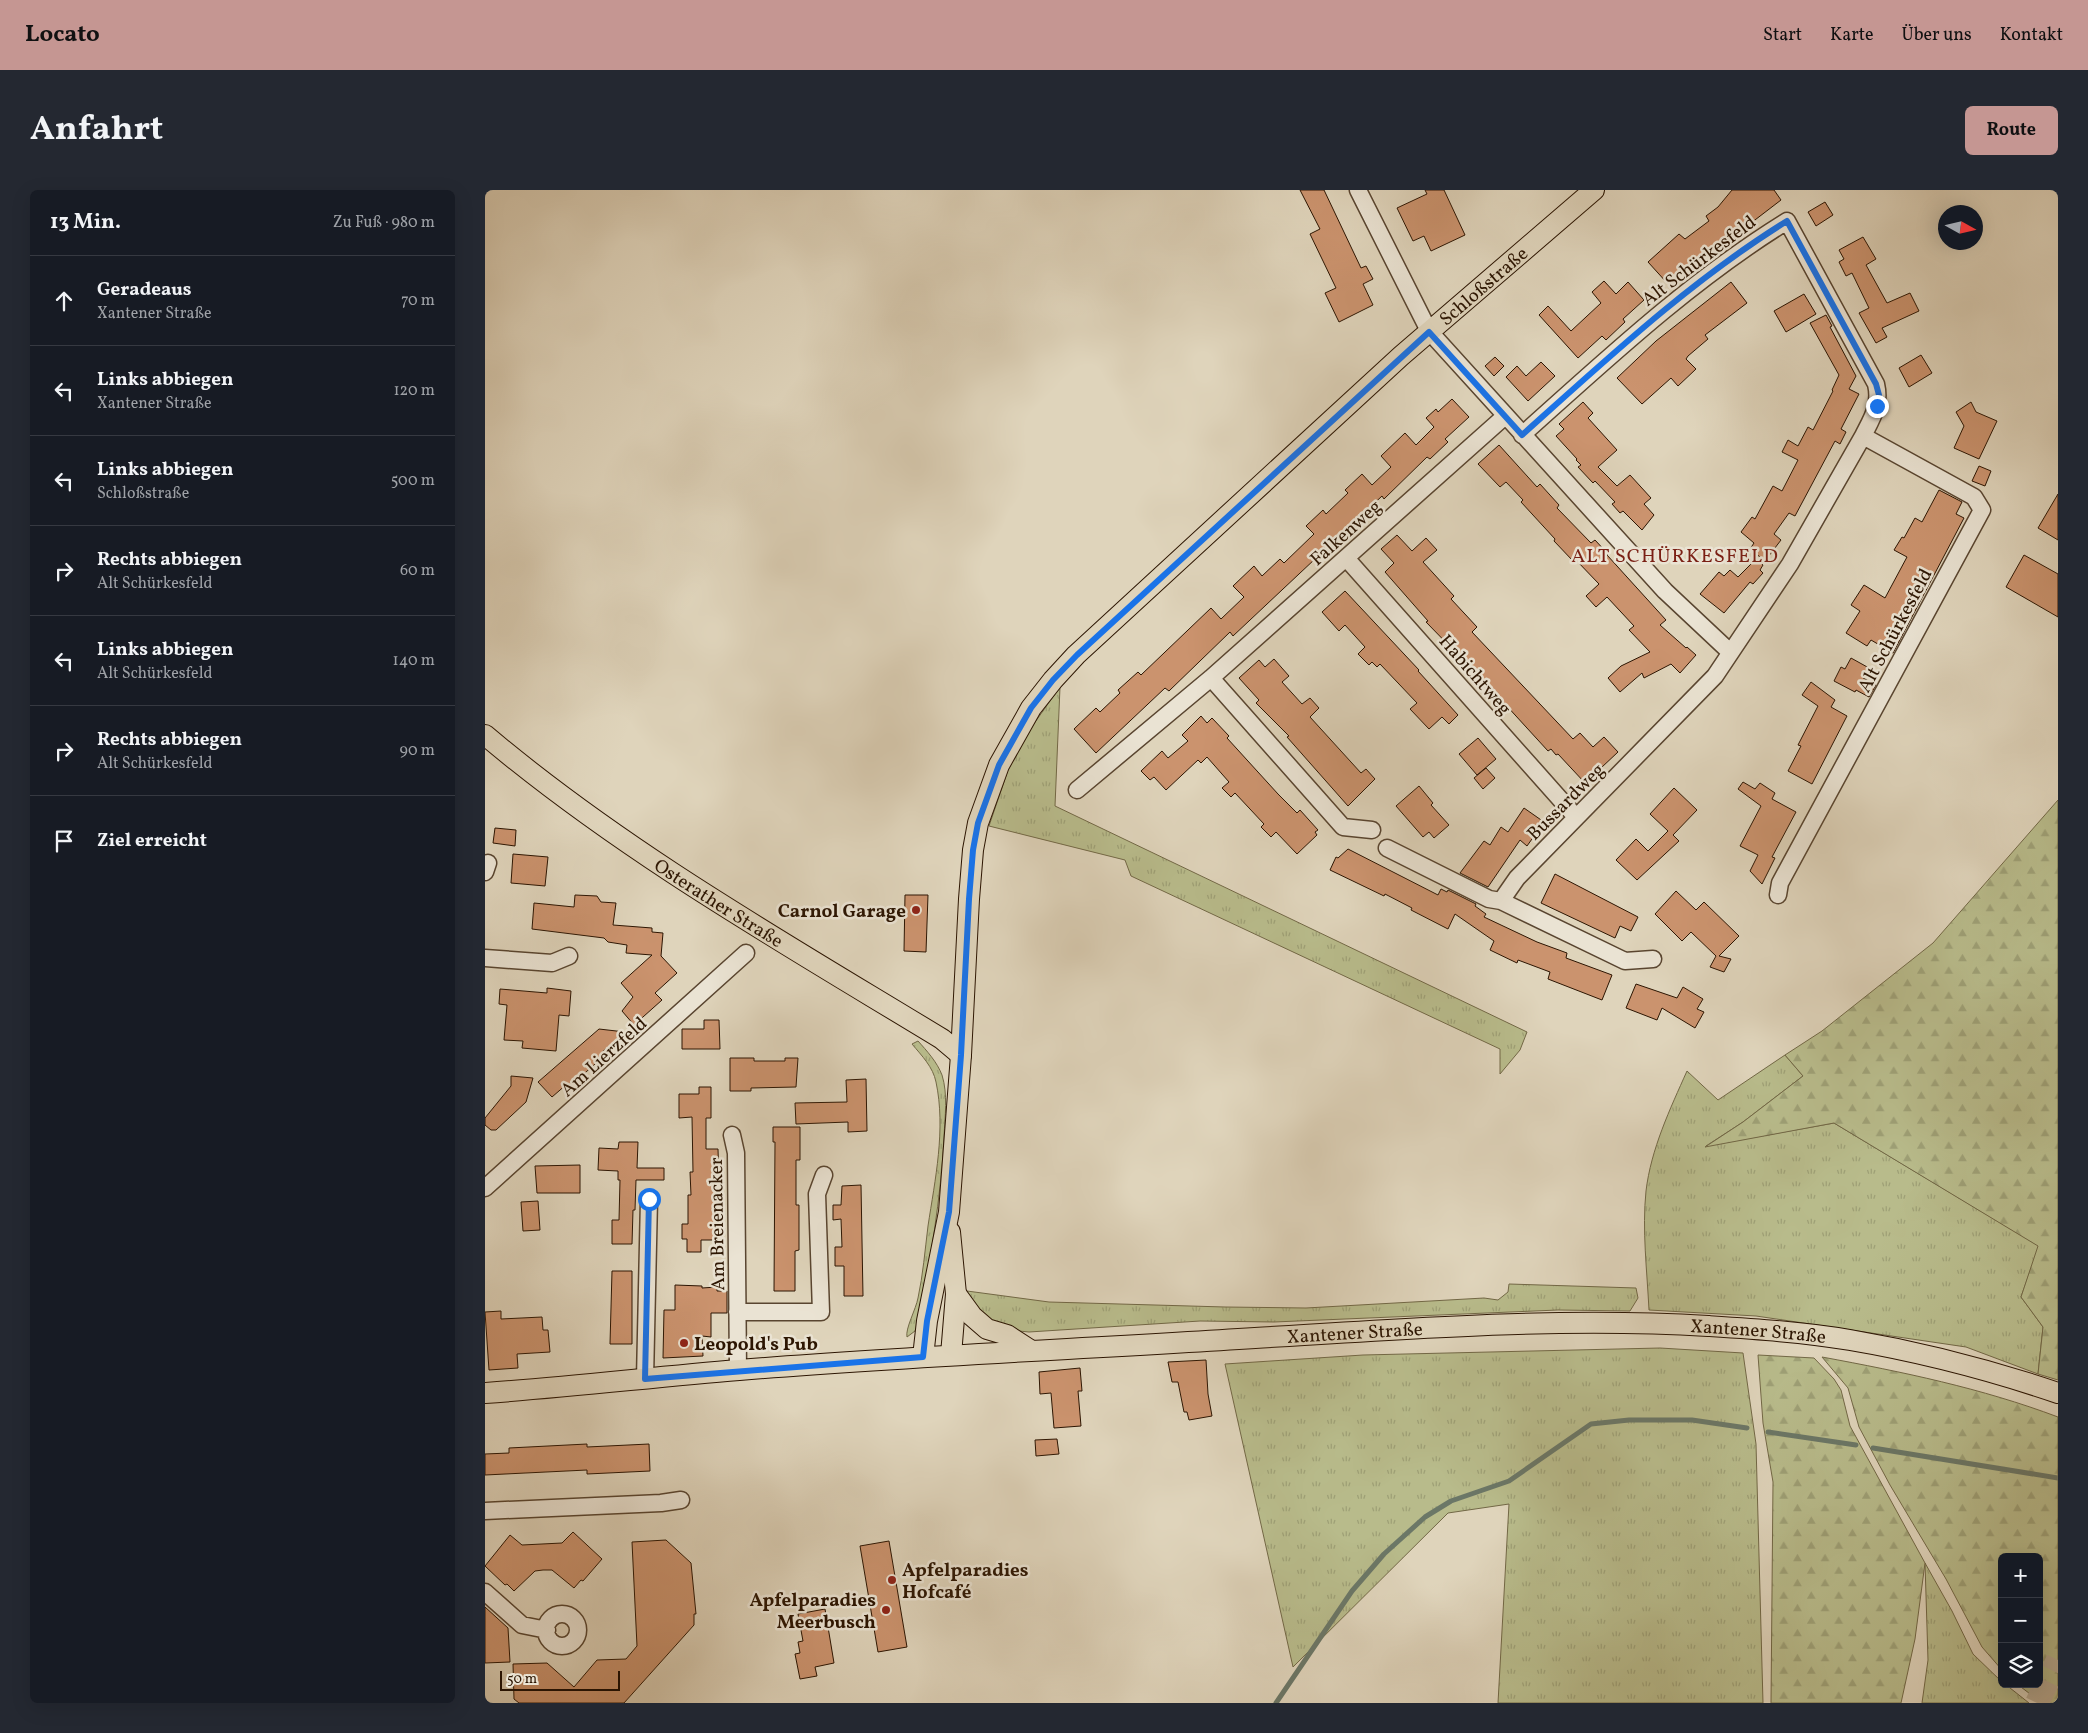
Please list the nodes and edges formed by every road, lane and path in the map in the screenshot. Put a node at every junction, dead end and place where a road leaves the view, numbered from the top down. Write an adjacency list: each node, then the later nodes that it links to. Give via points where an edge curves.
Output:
1 (1358, 190): 3 (street)
2 (1593, 190): 3 (main road, Schloßstraße)
3 (1429, 332): 4 (street); 22 (main road, Schloßstraße, via 1077,655 1031,708 999,765 978,823 973,850)
4 (1505, 417): 5 (street); 7 (street, Falkenweg)
5 (1522, 435): 6 (street, Alt Schürkesfeld, via 1654,317 1744,248 1787,221 1876,384 1877,406); 8 (street, via 1665,591)
6 (1863, 436): 8 (street, Alt Schürkesfeld, via 1790,564); 16 (street, Alt Schürkesfeld, via 1974,497 1981,510 1780,883)
7 (1346, 558): 9 (street, Falkenweg); 13 (street, Habichtweg)
8 (1730, 652): 10 (street, Alt Schürkesfeld, via 1715,676)
9 (1211, 678): 12 (street, Falkenweg); 14 (street, via 1343,827)
10 (1661, 733): 13 (street, Bussardweg)
11 (485, 735): 22 (main road, Osterather Straße, via 638,851 942,1040)
12 (1077, 790)
13 (1576, 817): 17 (street, Bussardweg, via 1517,878)
14 (1372, 830)
15 (1387, 848): 17 (street, via 1489,899)
16 (1778, 894)
17 (1501, 901): 21 (street, via 1625,960)
18 (747, 953): 25 (street, Am Lierzfeld)
19 (569, 956): 20 (street, via 552,963)
20 (485, 958)
21 (1653, 959)
22 (961, 1055): 27 (main road, Schloßstraße)
23 (731, 1135): 29 (street, Am Breienacker, via 736,1153)
24 (825, 1176): 29 (street, Am Breienacker, via 817,1194 821,1312)
25 (485, 1188)
26 (649, 1199): 34 (street)
27 (949, 1212): 28 (main road, Schloßstraße); 32 (main road, Schloßstraße, via 928,1312)
28 (956, 1294): 30 (main road, via 972,1316 987,1329 1007,1335); 31 (main road, Schloßstraße)
29 (737, 1312): 33 (street, Am Breienacker)
30 (1031, 1350): 31 (main road, Xantener Straße); 36 (main road, Xantener Straße, via 1461,1325 1646,1323 1751,1329 1849,1340 1968,1365)
31 (951, 1355): 32 (main road, Xantener Straße)
32 (923, 1357): 33 (main road, Xantener Straße)
33 (738, 1370): 34 (main road, Xantener Straße)
34 (645, 1379): 35 (main road, Xantener Straße)
35 (485, 1393)
36 (2058, 1394)
37 (681, 1500): 38 (street)
38 (485, 1511)
39 (485, 1592): 40 (street, via 522,1625)
40 (547, 1630)

